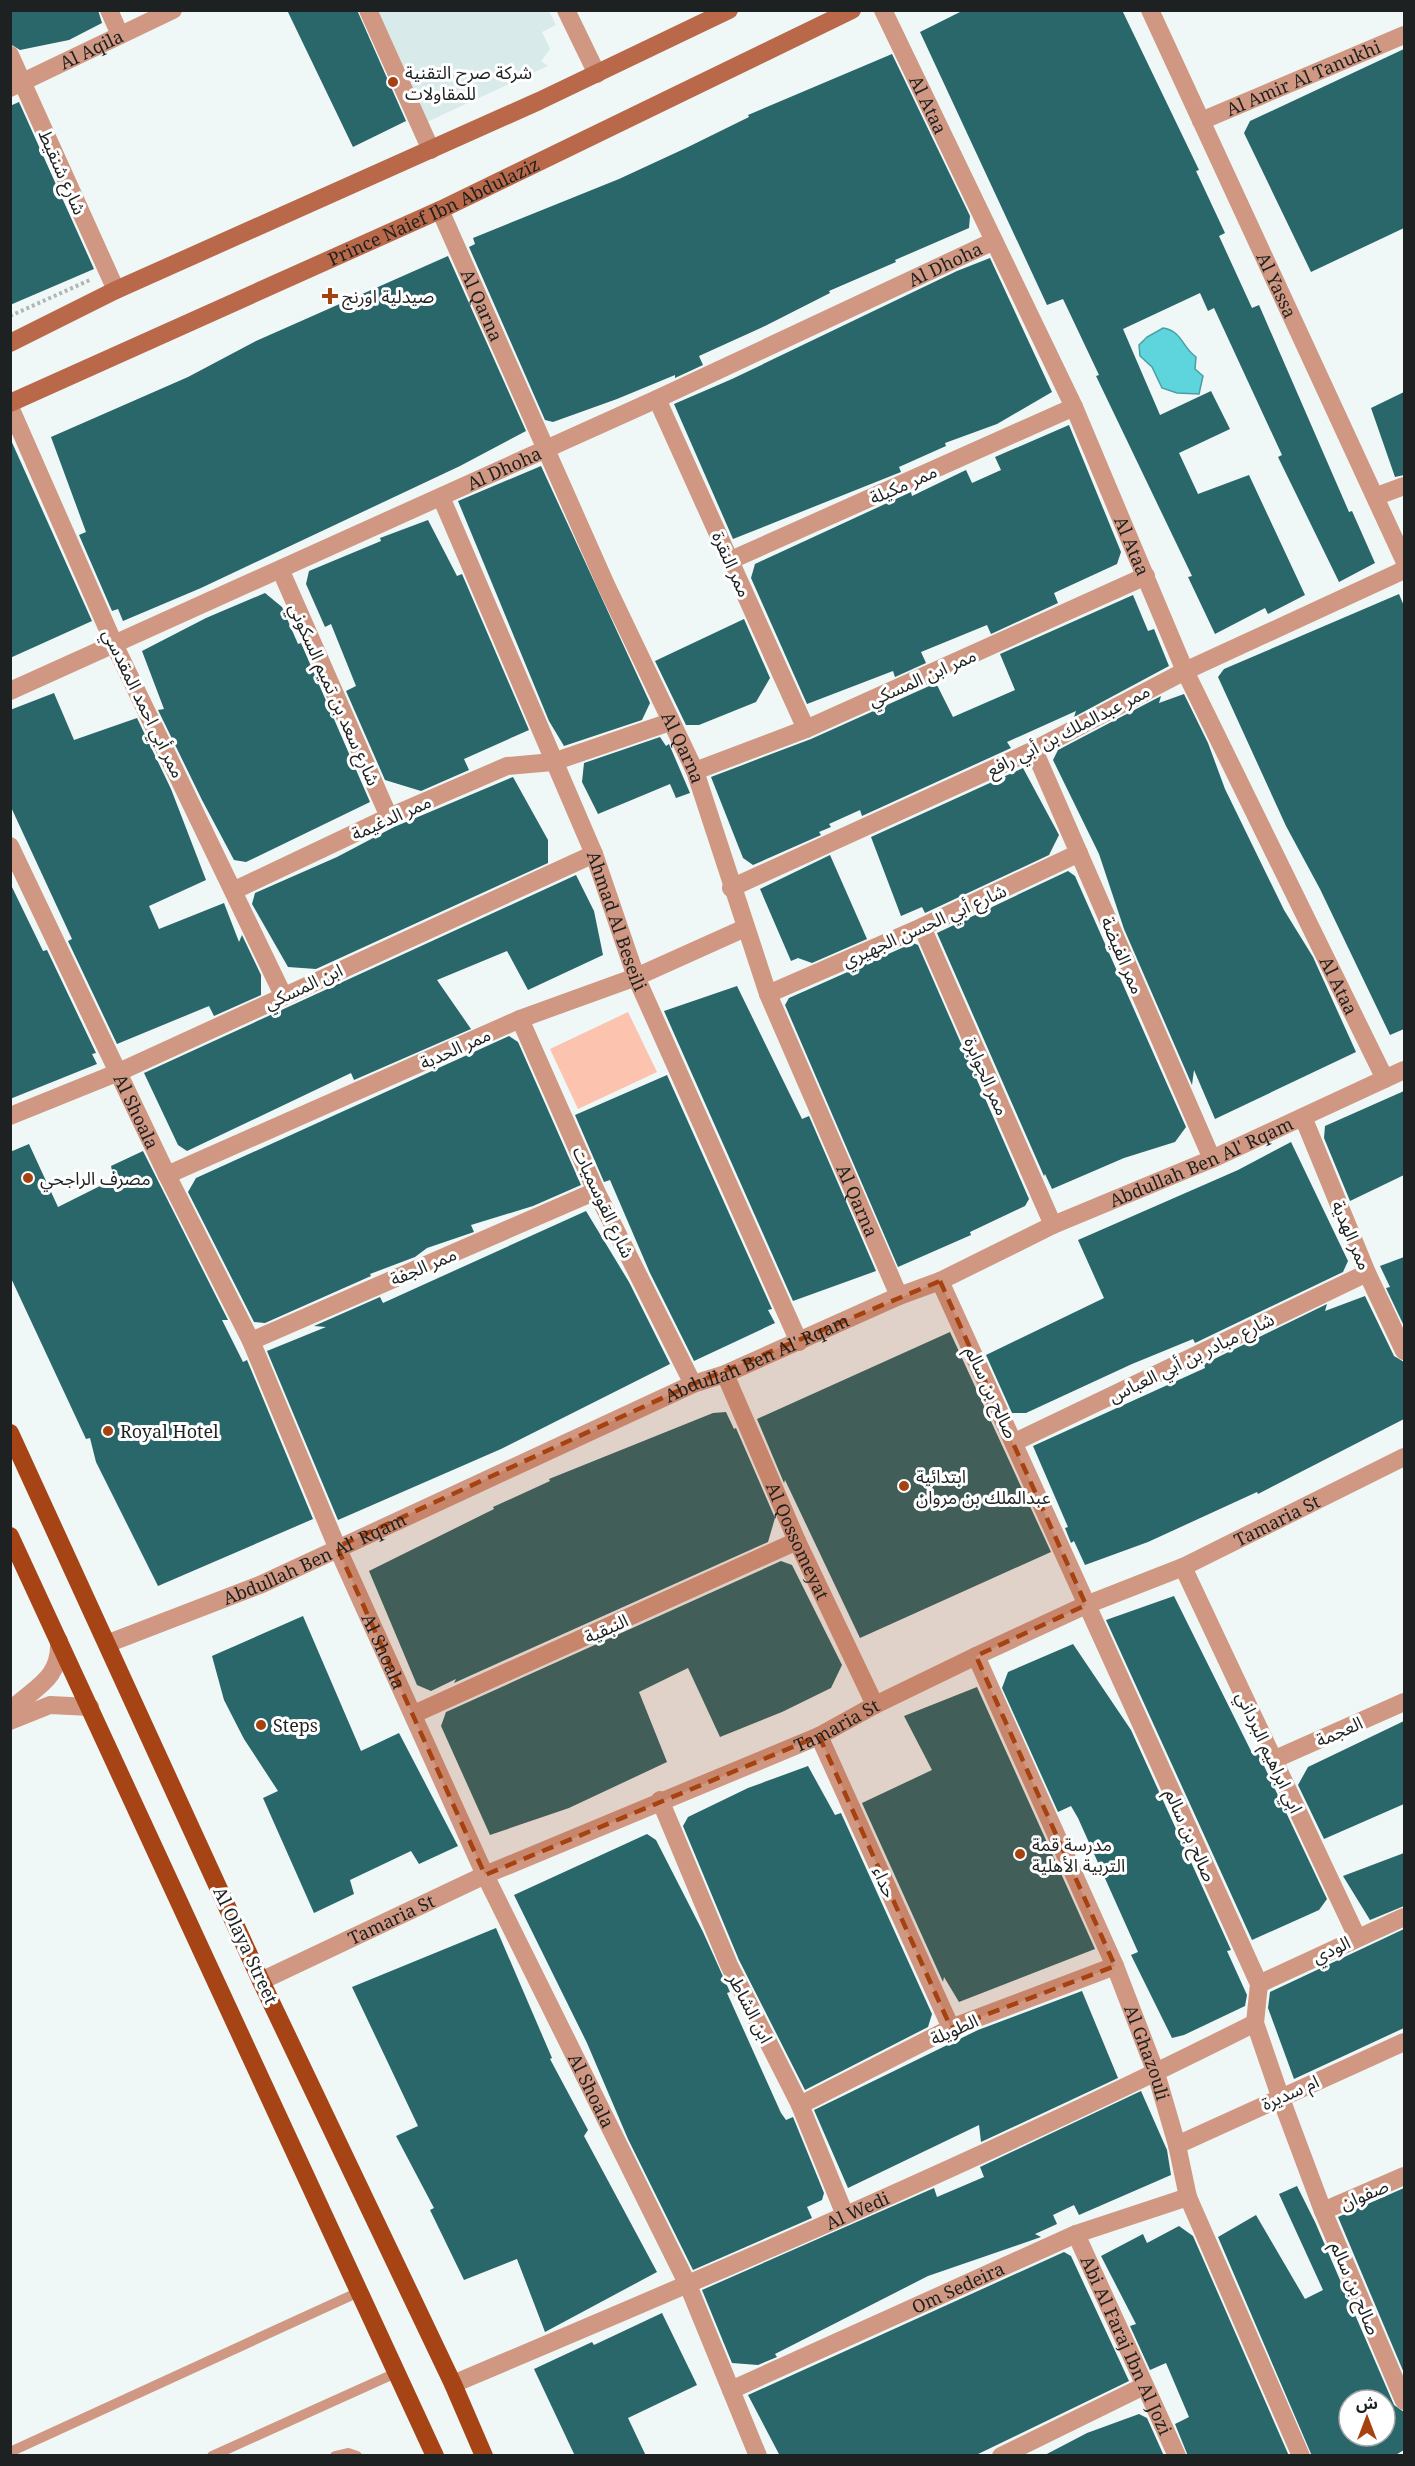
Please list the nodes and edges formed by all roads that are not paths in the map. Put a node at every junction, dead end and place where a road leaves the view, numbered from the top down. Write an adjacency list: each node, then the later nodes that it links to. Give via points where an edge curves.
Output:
1 (109, 10): 9 (street)
2 (173, 10): 9 (street, Al Aqila)
3 (368, 10): 15 (street)
4 (566, 10): 12 (street)
5 (729, 10): 12 (street)
6 (852, 10): 16 (street, Prince Naief Ibn Abdulaziz)
7 (883, 10): 17 (street, Al Ataa)
8 (1150, 10): 14 (street, Al Yassa)
9 (120, 35): 13 (street, Al Aqila)
10 (1404, 35): 14 (street, Al Amir Al Tanukhi)
11 (10, 55): 13 (street, شارع شنقيط)
12 (597, 74): 15 (street)
13 (17, 85): 18 (street, شارع شنقيط)
14 (1201, 121): 26 (street, Al Yassa)
15 (431, 150): 18 (street)
16 (440, 210): 21 (street, Prince Naief Ibn Abdulaziz); 24 (street, Al Qarna)
17 (993, 241): 20 (street, Al Dhoha); 23 (street, Al Ataa)
18 (116, 290): 19 (street)
19 (10, 343)
20 (657, 399): 24 (street, Al Dhoha); 29 (street, ممر النقرة)
21 (10, 403)
22 (10, 407): 33 (street, ممر أبي احمد المقدسي)
23 (1074, 407): 29 (street, ممر مكيلة); 32 (street, Al Ataa)
24 (545, 448): 27 (street, Al Dhoha); 36 (street, Al Qarna)
25 (1404, 486): 26 (street)
26 (1377, 496): 28 (street, Al Yassa)
27 (441, 497): 31 (street, Al Dhoha); 39 (street, Ahmad Al Beseili)
28 (1404, 560)
29 (731, 561): 37 (street, ممر النقرة)
30 (1404, 570): 34 (street, ممر عبدالملك بن أبي رافع)
31 (281, 571): 33 (street, Al Dhoha); 41 (street, شارع سعد بن تميم السكوني)
32 (1146, 576): 34 (street, Al Ataa); 37 (street, ممر ابن المسكي)
33 (115, 646): 35 (street, Al Dhoha); 46 (street, ممر أبي احمد المقدسي)
34 (1185, 671): 38 (street, ممر عبدالملك بن أبي رافع); 55 (street, Al Ataa)
35 (10, 691)
36 (670, 722): 39 (street, ممر الدغيمة); 40 (street, Al Qarna)
37 (806, 729): 40 (street, ممر ابن المسكي)
38 (1034, 750): 44 (street, ممر الفيضة); 45 (street, ممر عبدالملك بن أبي رافع)
39 (553, 762): 41 (street, ممر الدغيمة, via 507,766); 43 (street, Ahmad Al Beseili)
40 (695, 771): 45 (street, Al Qarna)
41 (390, 817): 46 (street, ممر الدغيمة)
42 (10, 846): 54 (street, Al Shoala)
43 (594, 854): 49 (street, Ahmad Al Beseili); 51 (street, ابن المسكي)
44 (1079, 854): 47 (street, شارع أبي الحسن الجهيري); 58 (street, ممر الفيضة)
45 (731, 888): 48 (street, Al Qarna)
46 (235, 890): 51 (street, ممر أبي احمد المقدسي)
47 (922, 927): 50 (street, شارع أبي الحسن الجهيري); 61 (street, ممر الجوابرة)
48 (745, 928): 49 (street, ممر الحدبة); 50 (street, Al Qarna)
49 (636, 977): 52 (street, ممر الحدبة); 66 (street, Ahmad Al Beseili)
50 (768, 994): 64 (street, Al Qarna)
51 (283, 995): 54 (street, ابن المسكي)
52 (520, 1018): 59 (street, ممر الحدبة); 60 (street, شارع القوسميات)
53 (1404, 1070): 55 (street, Abdullah Ben Al' Rqam)
54 (118, 1072): 56 (street, ابن المسكي); 59 (street, Al Shoala)
55 (1386, 1079): 57 (street, Abdullah Ben Al' Rqam)
56 (10, 1116)
57 (1303, 1117): 58 (street, Abdullah Ben Al' Rqam); 62 (street, ممر الهدية)
58 (1212, 1159): 61 (street, Abdullah Ben Al' Rqam)
59 (167, 1175): 65 (street, Al Shoala)
60 (596, 1191): 65 (street, ممر الجفة); 69 (street, شارع القوسميات)
61 (1053, 1226): 63 (street, Abdullah Ben Al' Rqam)
62 (1367, 1273): 67 (street, ممر الهدية); 71 (street, شارع مبادر بن أبي العباس)
63 (940, 1281): 64 (street, Abdullah Ben Al' Rqam); 71 (street, صالح بن سالم)
64 (899, 1296): 66 (street, Abdullah Ben Al' Rqam)
65 (250, 1341): 75 (street, Al Shoala)
66 (799, 1342): 68 (street, Abdullah Ben Al' Rqam)
67 (1404, 1351)
68 (725, 1374): 69 (street, Abdullah Ben Al' Rqam); 74 (street, Al Qossomeyat)
69 (693, 1384): 75 (street, Abdullah Ben Al' Rqam)
70 (10, 1433): 79 (main road, Al Olaya Street)
71 (1015, 1442): 77 (street, صالح بن سالم)
72 (1404, 1457): 76 (street, Tamaria St)
73 (10, 1536): 78 (main road)
74 (797, 1541): 82 (street, Al Qossomeyat); 85 (street, النبقية)
75 (337, 1547): 79 (street, Abdullah Ben Al' Rqam, via 262,1584); 85 (street, Al Shoala)
76 (1183, 1567): 77 (street, Tamaria St); 88 (street, ابي ابراهيم البرداني)
77 (1086, 1605): 80 (street, Tamaria St); 95 (street, صالح بن سالم)
78 (59, 1641): 83 (main road); 84 (street, via 48,1681)
79 (109, 1643): 94 (main road, Al Olaya Street)
80 (976, 1656): 82 (street, Tamaria St); 93 (street, Al Ghazouli)
81 (1404, 1702): 88 (street, العجمة)
82 (875, 1705): 87 (street, Tamaria St)
83 (90, 1707): 86 (street, via 50,1705); 109 (main road)
84 (10, 1711)
85 (414, 1714): 90 (street, Al Shoala)
86 (10, 1721)
87 (819, 1736): 89 (street, Tamaria St); 97 (street, حداء)
88 (1273, 1760): 92 (street, ابي ابراهيم البرداني)
89 (660, 1800): 90 (street, Tamaria St); 101 (street, ابن الشاطر, via 729,1965)
90 (485, 1875): 94 (street, Tamaria St); 108 (street, Al Shoala)
91 (1404, 1917): 92 (street, الودي)
92 (1357, 1937): 95 (street, الودي)
93 (1114, 1966): 97 (street, الطويلة); 99 (street, Al Ghazouli)
94 (261, 1981): 111 (main road, Al Olaya Street)
95 (1259, 1984): 96 (street, صالح بن سالم)
96 (1255, 2023): 99 (street, Al Wedi); 100 (street, صالح بن سالم)
97 (951, 2028): 101 (street, الطويلة)
98 (1404, 2042): 100 (street, ام سديرة)
99 (1156, 2073): 102 (street, Al Ghazouli); 106 (street, Al Wedi)
100 (1280, 2096): 102 (street, ام سديرة); 105 (street, صالح بن سالم)
101 (800, 2105): 106 (street, ابن الشاطر)
102 (1177, 2145): 104 (street, Al Ghazouli)
103 (1404, 2176): 105 (street, صفوان)
104 (1188, 2197): 107 (street, Om Sedeira); 125 (street, Al Ghazouli)
105 (1323, 2211): 114 (street, صالح بن سالم)
106 (845, 2215): 108 (street, Al Wedi)
107 (1076, 2234): 112 (street, Abi Al Faraj Ibn Al Jozi); 113 (street, Om Sedeira)
108 (688, 2285): 111 (street, Al Wedi); 113 (street, Al Shoala)
109 (361, 2291): 110 (main road); 116 (lane)
110 (398, 2373): 115 (lane); 120 (main road)
111 (453, 2384): 121 (main road, Al Olaya Street)
112 (1144, 2386): 123 (street); 124 (street, Abi Al Faraj Ibn Al Jozi)
113 (731, 2390): 122 (street, Al Shoala)
114 (1404, 2401)
115 (237, 2450): 117 (lane)
116 (10, 2452)
117 (212, 2456)
118 (335, 2456): 119 (lane)
119 (357, 2456)
120 (435, 2456)
121 (484, 2456)
122 (758, 2456)
123 (1001, 2456)
124 (1177, 2456)
125 (1301, 2456)

